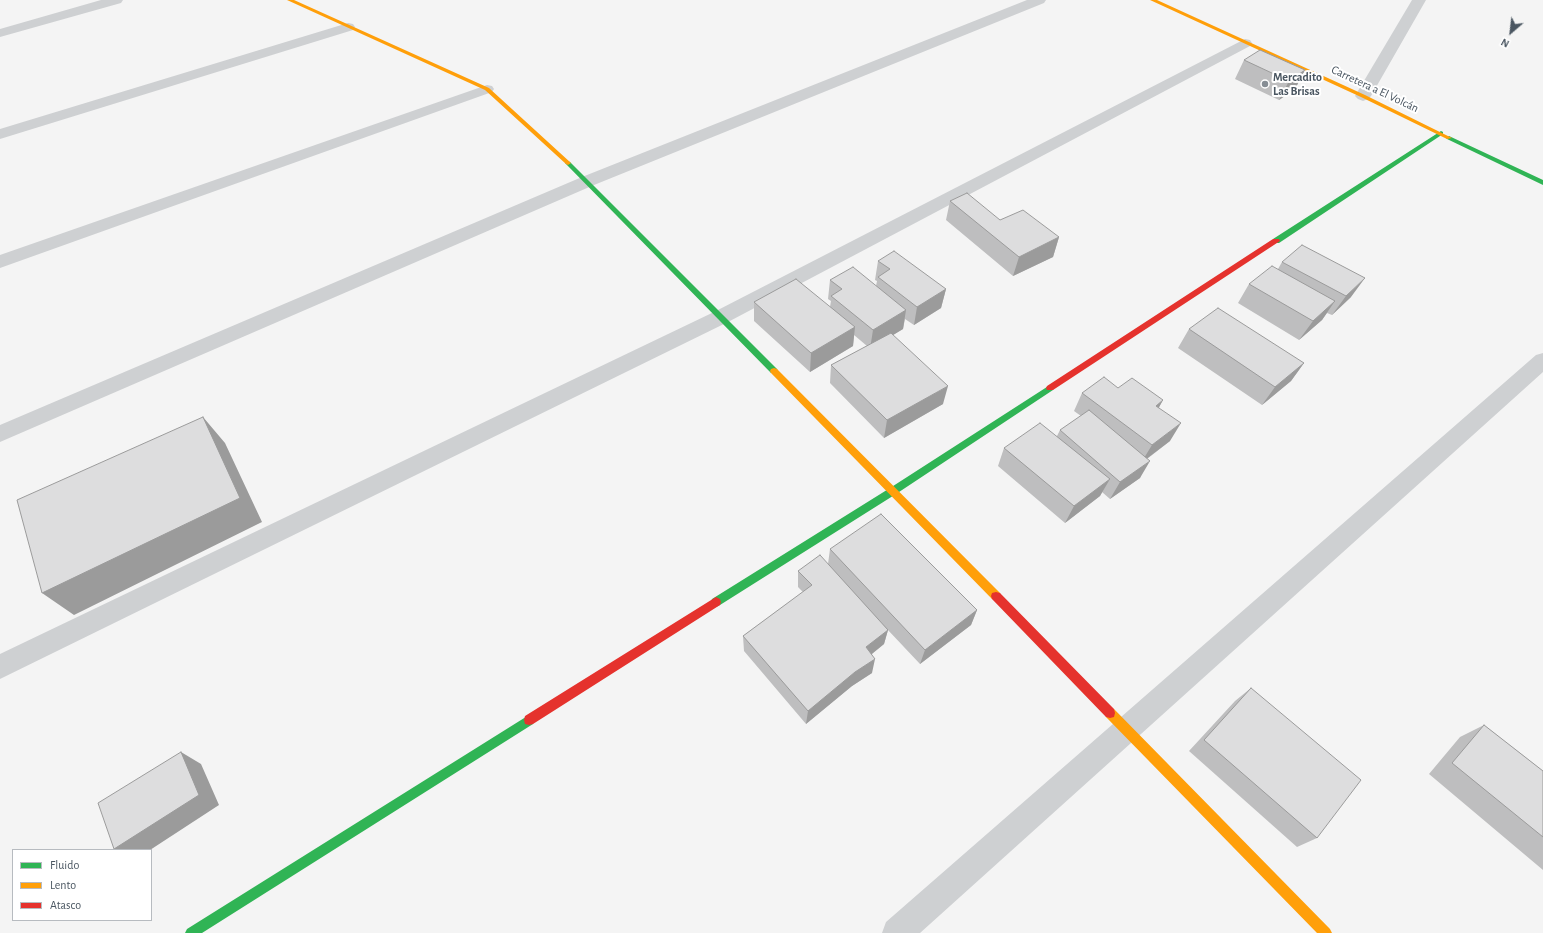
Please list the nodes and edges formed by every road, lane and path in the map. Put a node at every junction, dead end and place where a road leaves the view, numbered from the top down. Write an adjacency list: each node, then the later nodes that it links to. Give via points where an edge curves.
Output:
1 (116, 0): 7 (street)
2 (290, 0): 6 (street)
3 (1039, 0): 13 (street)
4 (1153, 0): 8 (street, Carretera a El Volcán)
5 (1419, 0): 10 (street)
6 (348, 27): 9 (street); 12 (street)
7 (0, 33)
8 (1245, 43): 10 (street, Carretera a El Volcán); 16 (street)
9 (487, 89): 13 (street); 15 (street)
10 (1364, 96): 11 (street, Carretera a El Volcán)
11 (1441, 133): 14 (street, Carretera a El Volcán); 19 (street)
12 (0, 134)
13 (588, 181): 16 (street); 18 (street)
14 (1543, 183)
15 (0, 262)
16 (721, 317): 19 (street); 20 (street)
17 (1543, 360): 21 (street)
18 (0, 434)
19 (892, 491): 21 (street); 22 (street)
20 (0, 667)
21 (1126, 728): 23 (street); 24 (street)
22 (191, 933)
23 (896, 933)
24 (1326, 933)

